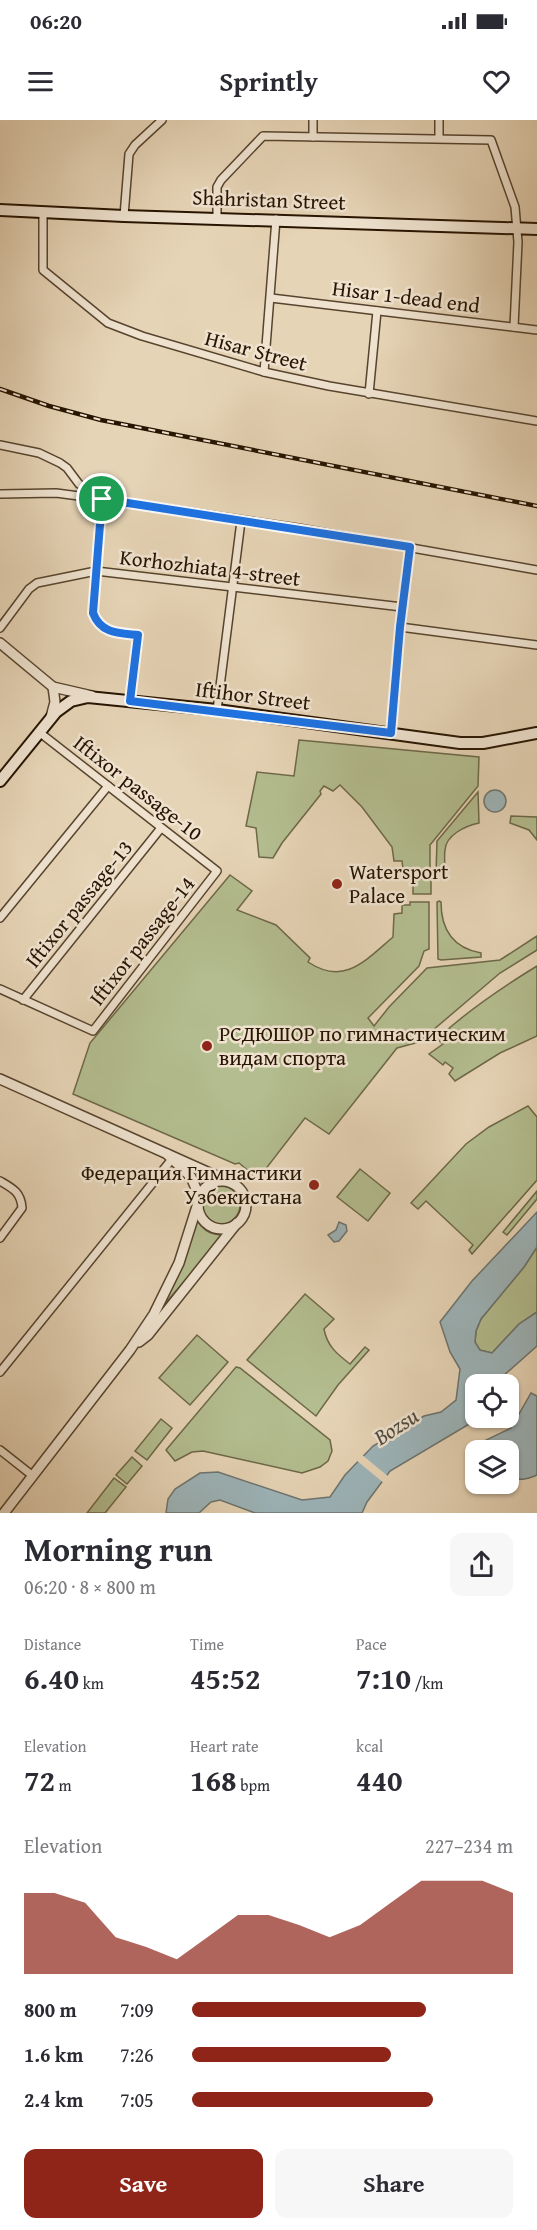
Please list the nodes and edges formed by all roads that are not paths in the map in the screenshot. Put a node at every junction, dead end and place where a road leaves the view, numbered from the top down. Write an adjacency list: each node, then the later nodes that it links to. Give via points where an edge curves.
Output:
1 (162, 120): 8 (street, via 129,154)
2 (313, 120): 4 (street)
3 (439, 120): 5 (street)
4 (312, 136): 5 (street); 9 (street, via 259,138 217,187)
5 (439, 138): 11 (street, via 491,140 515,207)
6 (0, 210): 7 (main road, Shahristan Street)
7 (43, 213): 8 (main road, Shahristan Street); 17 (street, Hisar Street, via 43,270 95,314 123,330)
8 (124, 216): 9 (main road, Shahristan Street)
9 (217, 218): 10 (main road, Shahristan Street)
10 (276, 219): 11 (main road, Shahristan Street); 13 (street)
11 (517, 228): 12 (main road, Shahristan Street); 15 (street)
12 (537, 229)
13 (271, 298): 14 (street, Hisar 1-dead end); 17 (street)
14 (377, 311): 15 (street, Hisar 1-dead end); 18 (street)
15 (514, 327): 16 (street, Hisar 1-dead end)
16 (537, 330)
17 (264, 372): 18 (street, Hisar Street)
18 (369, 394): 19 (street, Hisar Street)
19 (537, 421)
20 (0, 445): 22 (street, via 39,453 60,463)
21 (0, 494): 22 (street, via 57,493)
22 (102, 499): 23 (street); 26 (street)
23 (241, 520): 24 (street); 27 (street)
24 (410, 547): 25 (street); 28 (street)
25 (537, 570)
26 (96, 571): 27 (street, Korhozhiаta 4-street); 30 (street, Korhozhiаta 4-street, via 37,583); 35 (street, via 93,607 99,625 115,633 138,635)
27 (232, 587): 28 (street, Korhozhiаta 4-street); 36 (street)
28 (402, 607): 29 (street)
29 (400, 627): 32 (street); 39 (street)
30 (0, 628)
31 (0, 643): 33 (street)
32 (537, 645)
33 (53, 687): 34 (street); 37 (street, via 55,702)
34 (97, 698): 35 (main road, Iftihor Street); 37 (main road, Iftihor Street, via 70,701)
35 (130, 701): 36 (main road, Iftihor Street)
36 (217, 710): 39 (main road, Iftihor Street)
37 (50, 718): 38 (main road, Iftihor Street)
38 (39, 732): 41 (main road, Iftihor Street); 42 (street, Iftixor passage-10)
39 (391, 733): 40 (main road, Iftihor Street, via 475,744)
40 (537, 733)
41 (2, 773)
42 (108, 786): 43 (street, Iftixor passage-10); 45 (street)
43 (161, 828): 44 (street, Iftixor passage-10); 47 (street, Iftixor passage-13)
44 (217, 871): 47 (street, Iftixor passage-14, via 93,1031)
45 (0, 918)
46 (0, 989): 47 (street)
47 (23, 1000)
48 (0, 1078): 49 (street)
49 (170, 1157): 51 (street); 52 (street, via 191,1177); 56 (street)
50 (0, 1182): 54 (street, via 15,1190 22,1203)
51 (232, 1183): 52 (street, via 210,1184); 53 (street, via 245,1202)
52 (198, 1203): 53 (street, via 201,1217 214,1227); 55 (street, via 179,1263 154,1314)
53 (237, 1223): 55 (street, via 148,1335)
54 (0, 1238)
55 (130, 1350): 58 (street)
56 (0, 1372)
57 (0, 1450): 58 (street)
58 (33, 1476): 59 (street)
59 (4, 1513)

